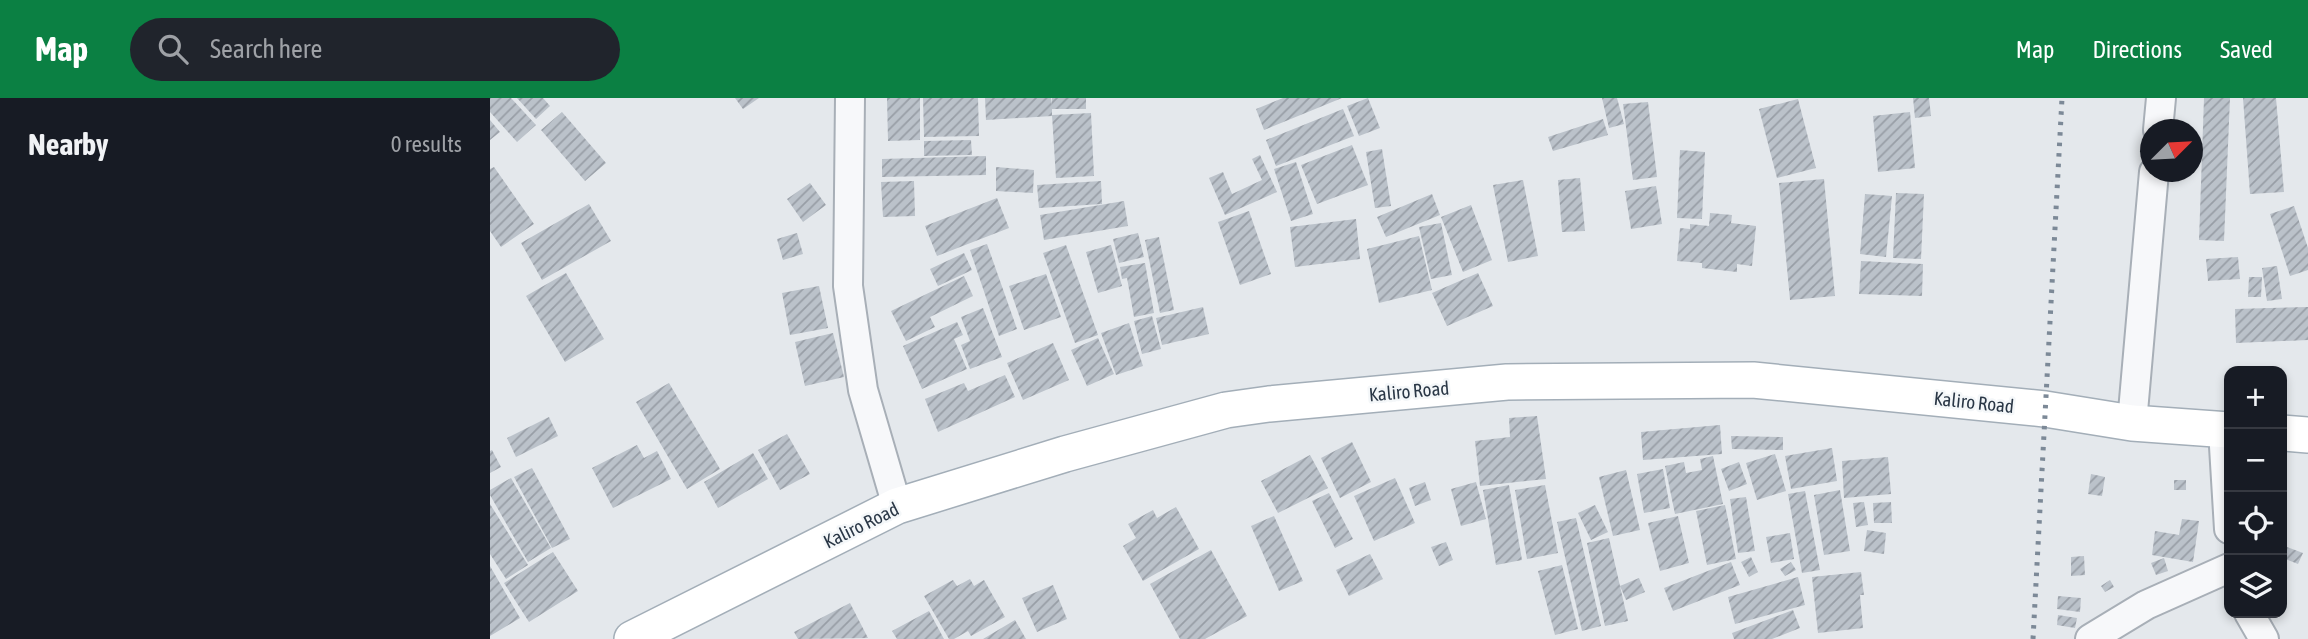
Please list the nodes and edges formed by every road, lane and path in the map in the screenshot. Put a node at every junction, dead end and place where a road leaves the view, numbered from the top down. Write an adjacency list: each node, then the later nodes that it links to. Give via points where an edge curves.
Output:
1 (850, 98): 9 (street, via 848,286 863,390)
2 (2161, 98): 3 (street)
3 (2159, 119)
4 (2153, 182): 5 (street)
5 (2132, 423): 6 (main road, Kaliro Road); 9 (main road, Kaliro Road, via 2045,409 1753,380 1507,382 1226,410)
6 (2224, 430)
7 (2287, 433): 8 (main road)
8 (2308, 435)
9 (897, 506): 12 (main road, Kaliro Road)
10 (2224, 570): 13 (street, via 2146,605)
11 (2252, 618): 14 (street)
12 (632, 639)
13 (2090, 639)
14 (2263, 639)

